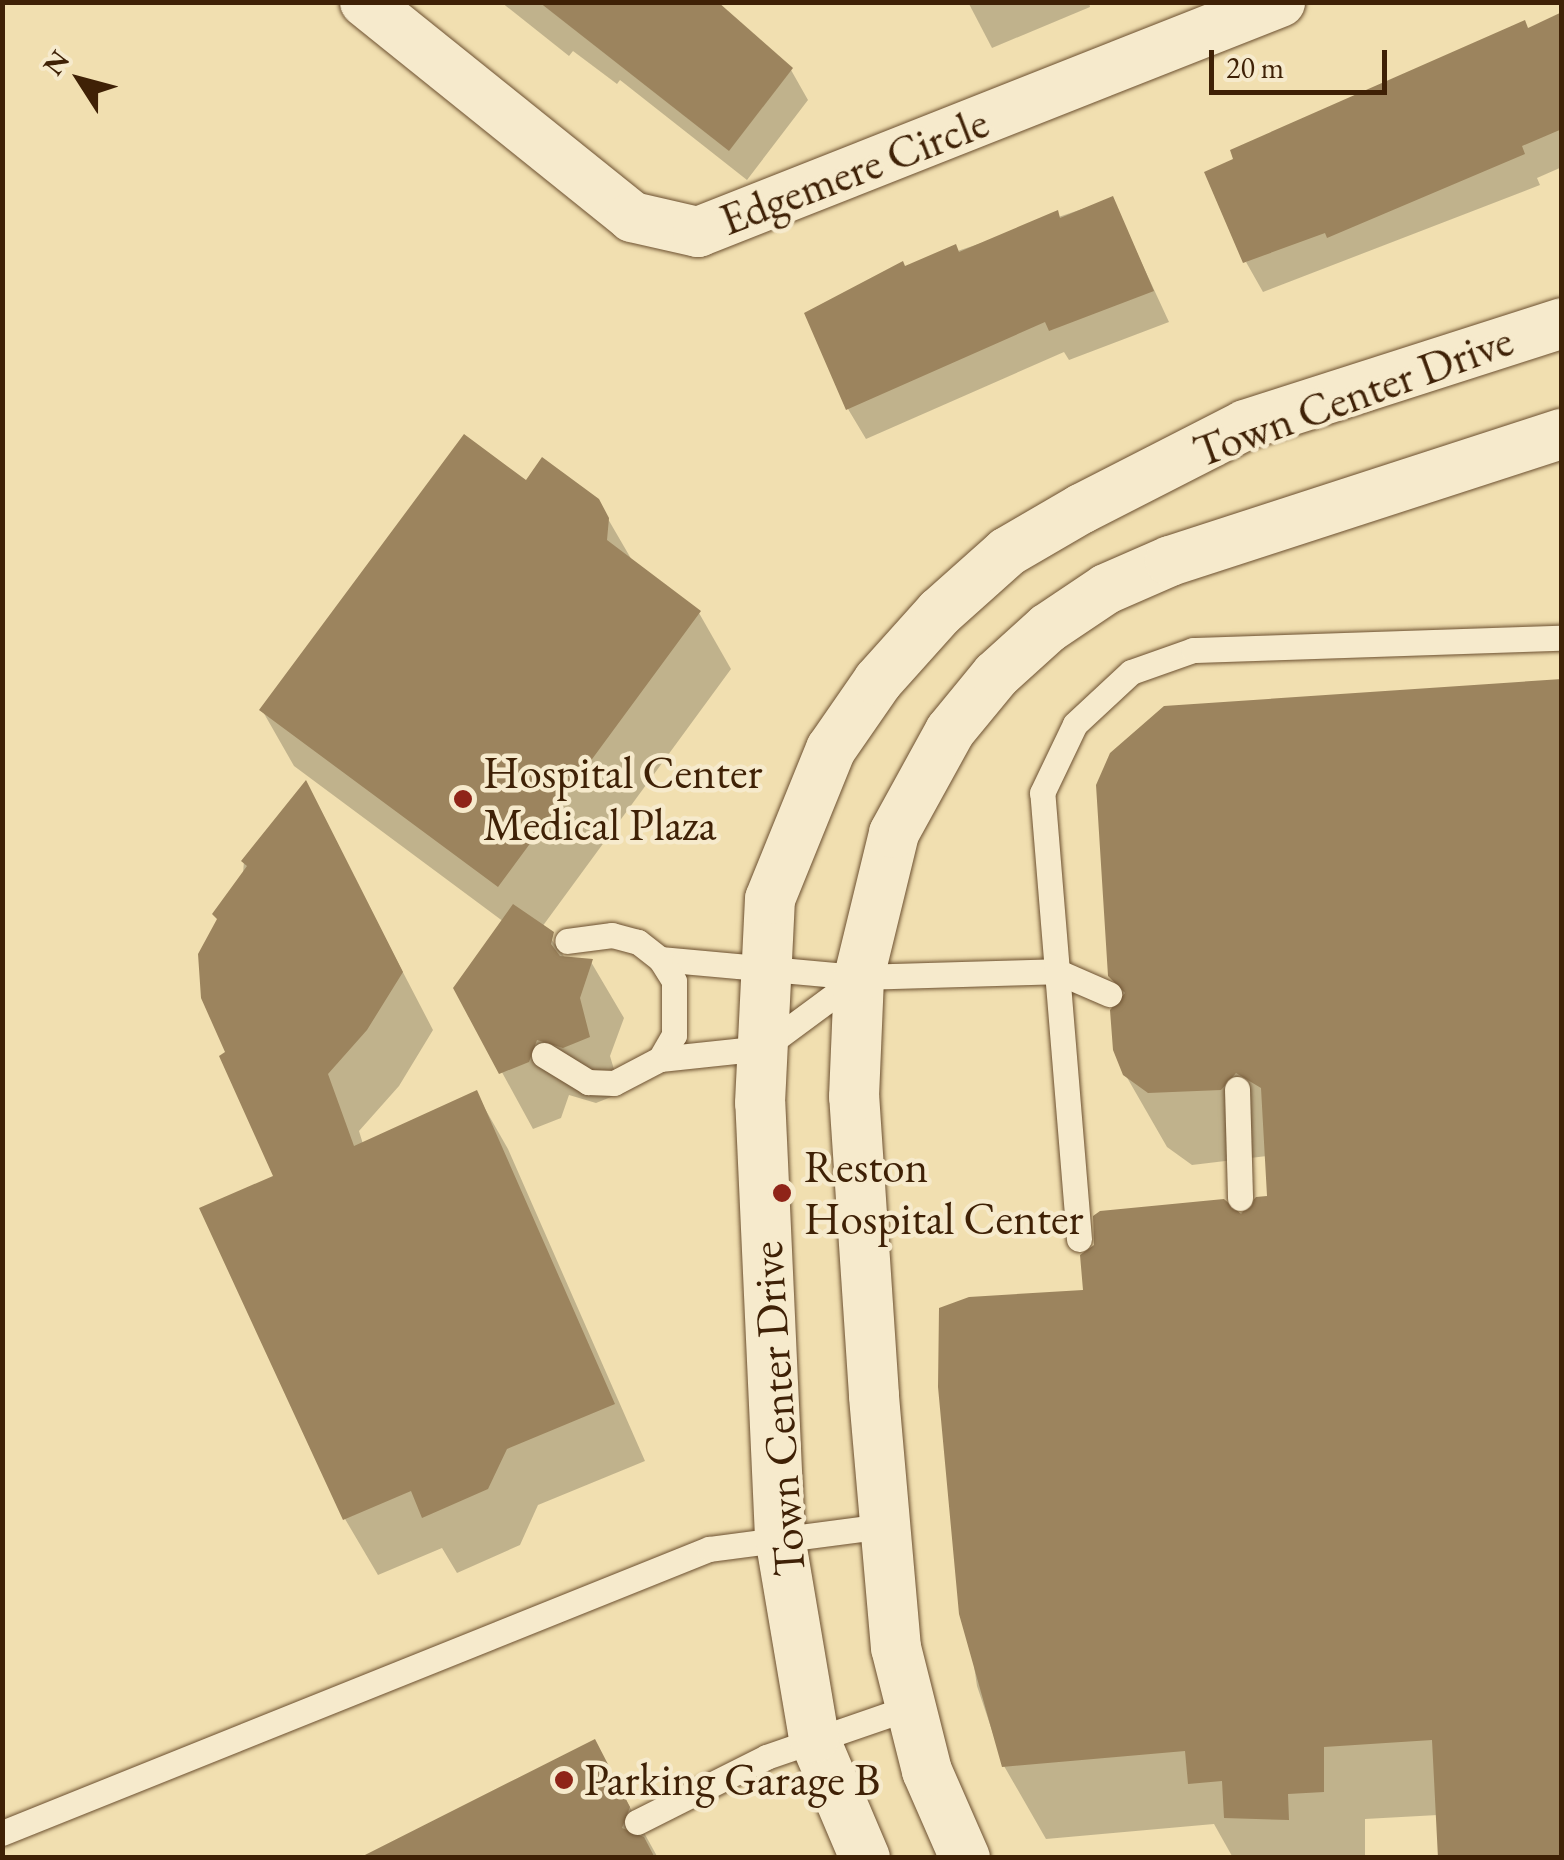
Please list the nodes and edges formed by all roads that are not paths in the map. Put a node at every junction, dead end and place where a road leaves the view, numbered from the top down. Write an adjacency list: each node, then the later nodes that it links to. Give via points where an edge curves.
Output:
1 (366, 2): 3 (street, Edgemere Circle, via 632,217 698,232)
2 (1280, 2): 3 (street, Edgemere Circle)
3 (1201, 18)
4 (1562, 322): 9 (street, Town Center Drive, via 1246,425 1007,552 890,667 831,748 770,899)
5 (1562, 434): 11 (street, Town Center Drive, via 1170,560 1106,589 1048,628 996,674 914,788 890,848)
6 (1562, 638): 10 (lane, via 1193,650 1131,672 1074,724 1042,792)
7 (566, 941): 8 (lane, via 612,935 638,942)
8 (660, 959): 9 (lane); 15 (lane, via 679,1008)
9 (764, 968): 11 (lane); 13 (street, Town Center Drive)
10 (1056, 971): 11 (lane); 12 (lane); 18 (lane)
11 (859, 978): 13 (lane); 19 (street, Town Center Drive, via 854,1097)
12 (1110, 994)
13 (763, 1048): 15 (lane); 20 (street, Town Center Drive)
14 (544, 1055): 15 (lane, via 588,1082 614,1083)
15 (660, 1058)
16 (1237, 1089): 17 (lane)
17 (1240, 1198)
18 (1080, 1239)
19 (884, 1526): 20 (lane); 21 (street, Town Center Drive, via 891,1622)
20 (780, 1537): 22 (street, Town Center Drive); 24 (lane, via 709,1549 604,1588)
21 (910, 1706): 22 (lane); 26 (street, Town Center Drive, via 927,1770)
22 (814, 1738): 23 (lane); 25 (street, Town Center Drive)
23 (637, 1822)
24 (2, 1833)
25 (865, 1858)
26 (966, 1858)

